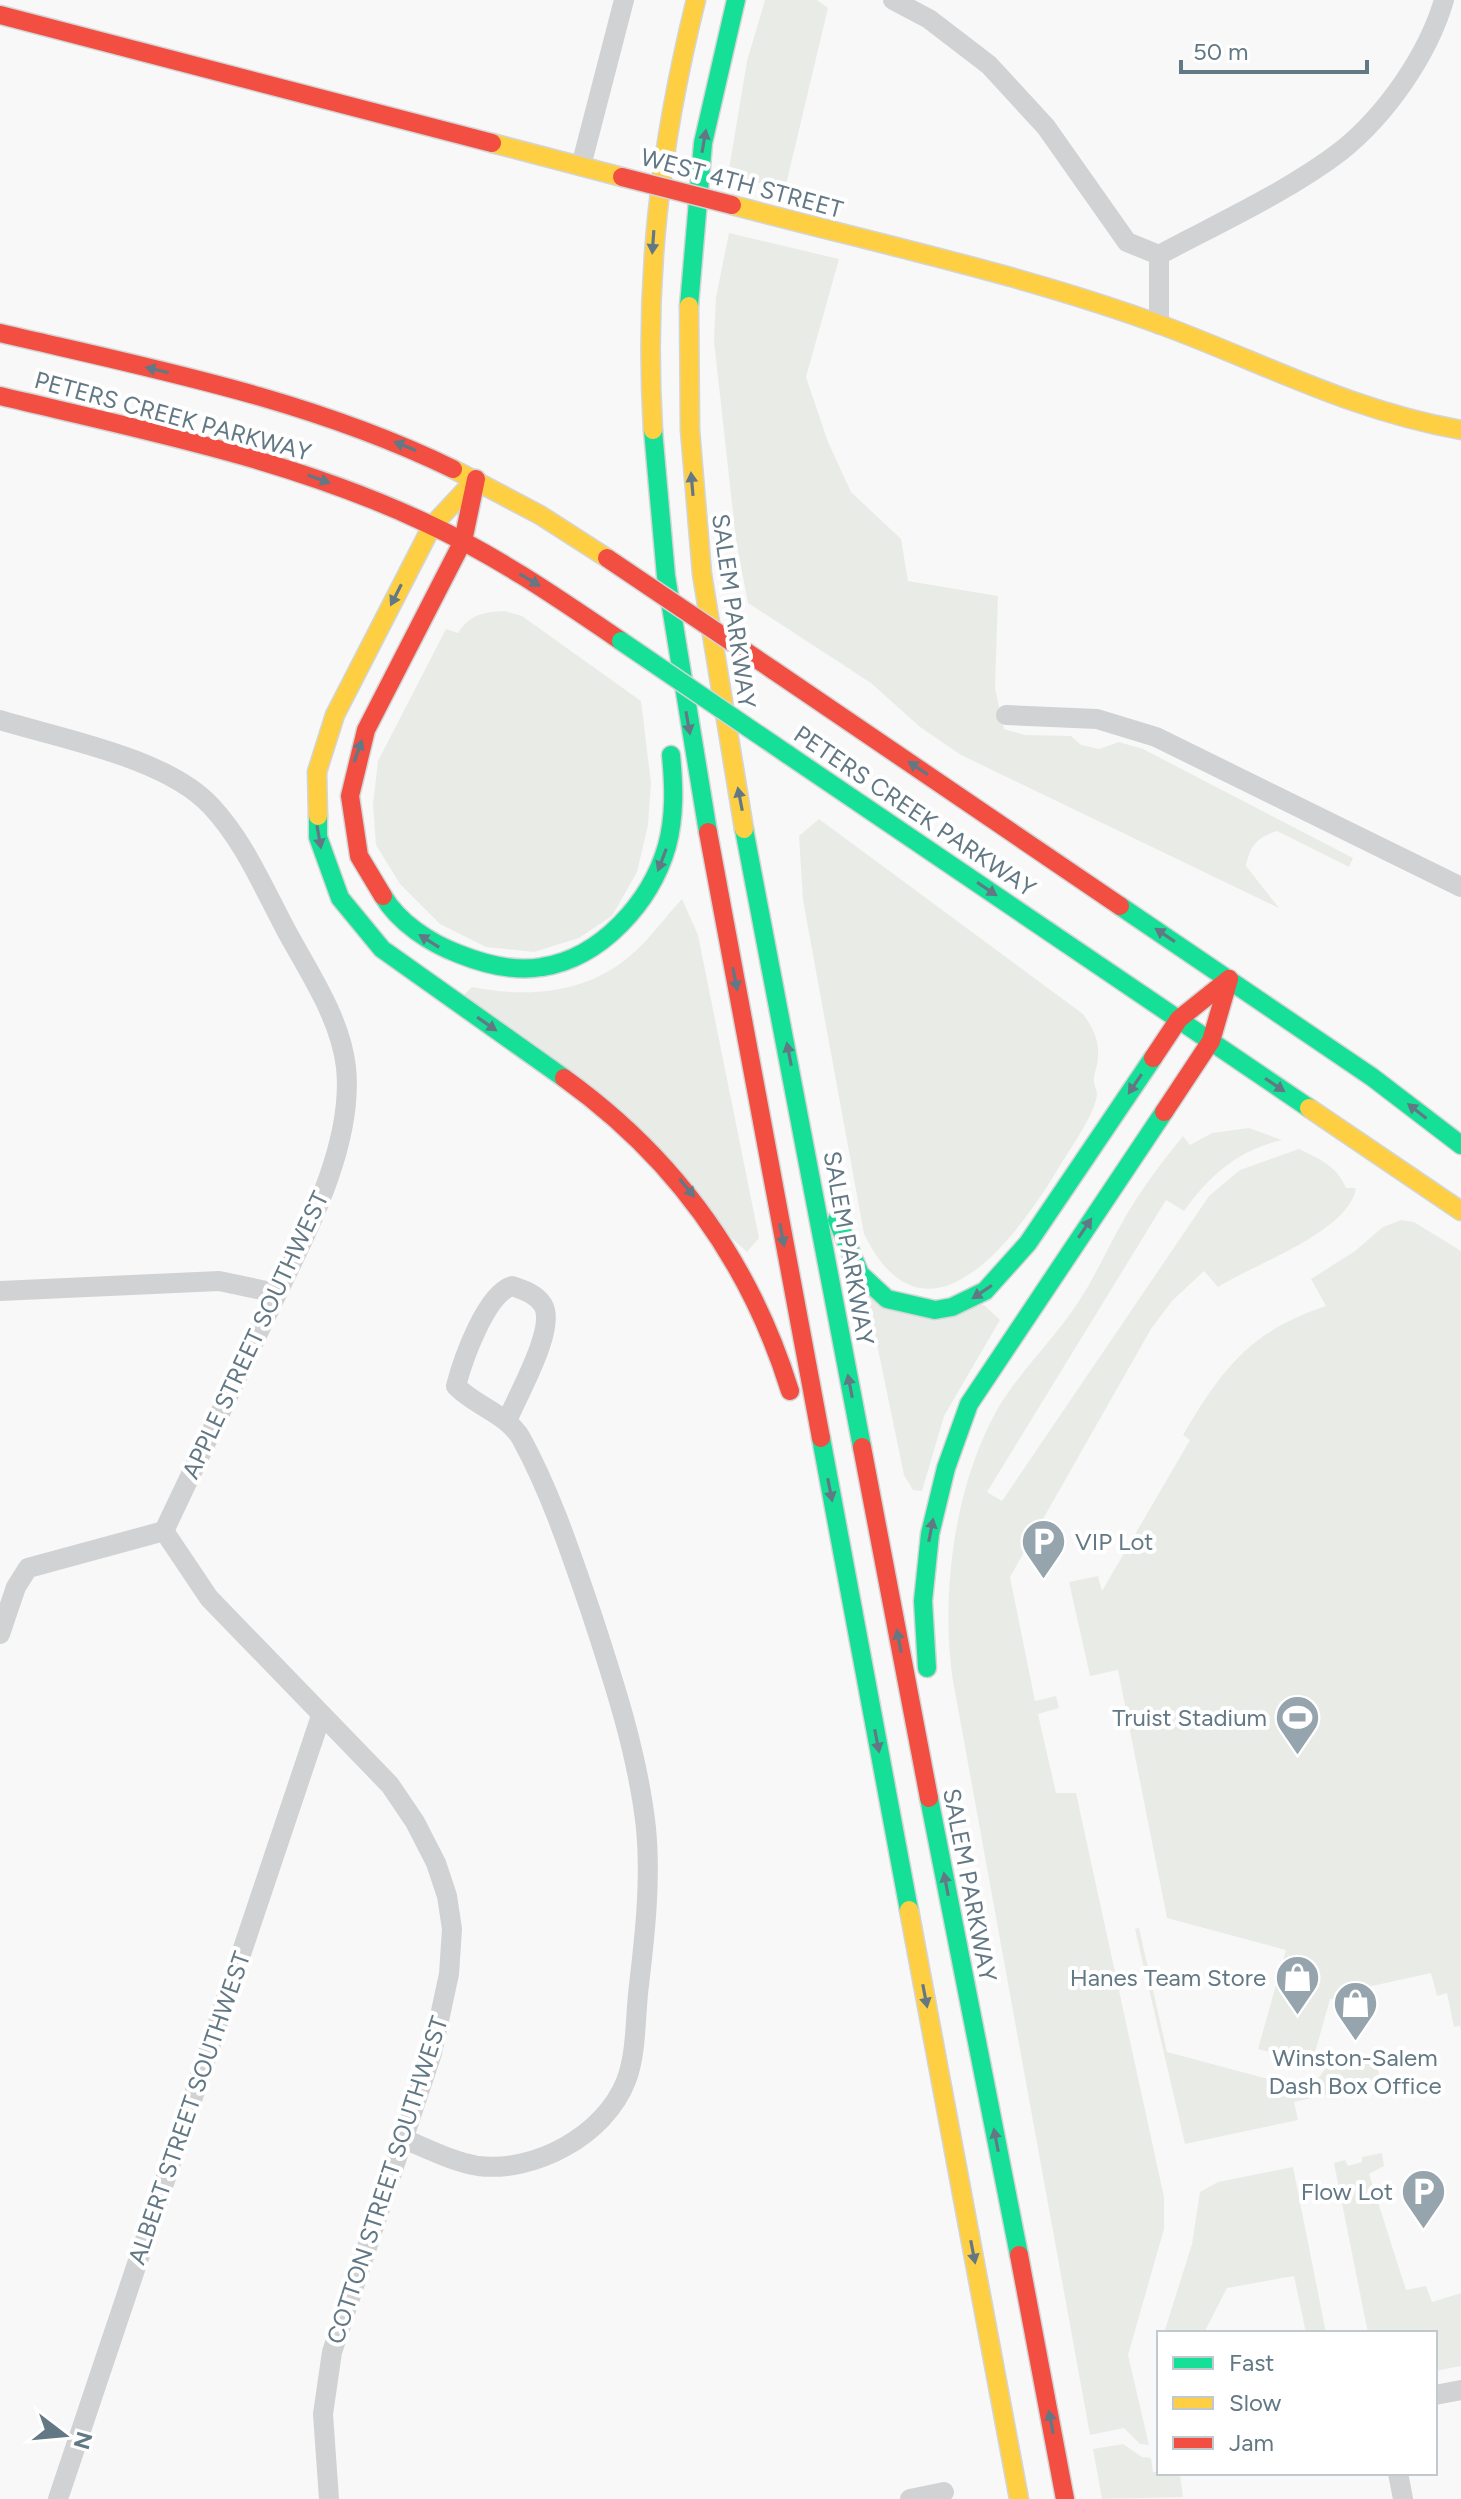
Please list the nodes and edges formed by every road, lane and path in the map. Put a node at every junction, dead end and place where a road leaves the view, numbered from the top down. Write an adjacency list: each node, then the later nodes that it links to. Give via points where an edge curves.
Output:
1 (624, 0): 7 (street)
2 (696, 0): 16 (main road, one-way to 16, via 663,157 649,293 650,441)
3 (736, 0): 25 (main road, SALEM PARKWAY, one-way to 3, via 710,626 688,425 693,229 712,97)
4 (893, 0): 8 (street, via 929,19 989,65 1046,127 1127,242)
5 (1444, 0): 8 (street, via 1425,47 1383,109 1341,151)
6 (0, 15): 7 (main road, WEST 4TH STREET)
7 (581, 166): 9 (main road, WEST 4TH STREET, bridge, via 965,266)
8 (1159, 255): 9 (street)
9 (1159, 325): 12 (main road, WEST 4TH STREET, via 1307,387 1405,420)
10 (0, 333): 13 (main road, PETERS CREEK PARKWAY, one-way to 10, via 372,433 275,400)
11 (0, 396): 14 (main road, PETERS CREEK PARKWAY, one-way to 14, via 258,459 350,490)
12 (1461, 430)
13 (476, 479): 14 (main road); 15 (main road); 22 (main road, PETERS CREEK PARKWAY, one-way to 13, bridge, via 607,558)
14 (432, 526): 15 (main road, PETERS CREEK PARKWAY); 30 (main road, one-way to 30, via 321,751 315,814 330,879 352,916 382,949 590,1097 679,1179 743,1270 769,1323)
15 (463, 541): 20 (main road, one-way to 15, via 675,793 669,838 646,894 622,927 605,940 569,960 512,968 454,955 404,923 369,881 355,848 351,778 366,730); 23 (main road, PETERS CREEK PARKWAY, one-way to 23, bridge, via 542,588)
16 (675, 646): 17 (main road); 34 (main road, one-way to 34)
17 (662, 687)
18 (1006, 715): 21 (street, via 1097,719 1156,737)
19 (0, 720): 29 (street, APPLE STREET SOUTHWEST, via 146,765 209,803 237,839 335,1024 347,1084 343,1126 331,1167)
20 (668, 730)
21 (1461, 887)
22 (1229, 979): 23 (main road); 24 (main road); 26 (main road, PETERS CREEK PARKWAY, one-way to 22)
23 (1179, 1019): 24 (main road, PETERS CREEK PARKWAY); 25 (main road, one-way to 25, via 1014,1262 985,1291 952,1307 903,1306 860,1274)
24 (1211, 1041): 27 (main road, PETERS CREEK PARKWAY, one-way to 27); 36 (main road, one-way to 24, via 922,1619 926,1556 946,1466 969,1404)
25 (804, 1131): 39 (main road, SALEM PARKWAY, one-way to 25)
26 (1461, 1145)
27 (1461, 1211)
28 (0, 1291): 29 (street, via 219,1281)
29 (276, 1293): 33 (street, APPLE STREET SOUTHWEST)
30 (794, 1404)
31 (507, 1421): 31 (street, via 548,1328 544,1306 530,1292 512,1286 495,1295 456,1386); 40 (street, via 520,1436 567,1541 636,1773 648,1873 627,2078 617,2099 576,2139 524,2162 479,2166)
32 (815, 1512): 34 (main road, via 828,1574)
33 (164, 1531): 35 (street, via 28,1568); 37 (street, COTTON STREET SOUTHWEST, via 209,1598)
34 (851, 1602): 48 (main road, one-way to 48)
35 (0, 1634)
36 (929, 1686)
37 (321, 1716): 40 (street, COTTON STREET SOUTHWEST, via 390,1785 415,1822 447,1896 452,1929 449,1974 432,2053); 45 (street, ALBERT STREET SOUTHWEST)
38 (944, 1773): 39 (main road, via 946,1787)
39 (935, 1828): 49 (main road, SALEM PARKWAY, one-way to 39)
40 (404, 2139): 46 (street, COTTON STREET SOUTHWEST, via 332,2352 323,2414)
41 (1461, 2390): 42 (street)
42 (1437, 2395)
43 (1398, 2475): 50 (street)
44 (944, 2492): 47 (street)
45 (58, 2499)
46 (329, 2499)
47 (910, 2499)
48 (1019, 2499)
49 (1065, 2499)
50 (1403, 2499)

